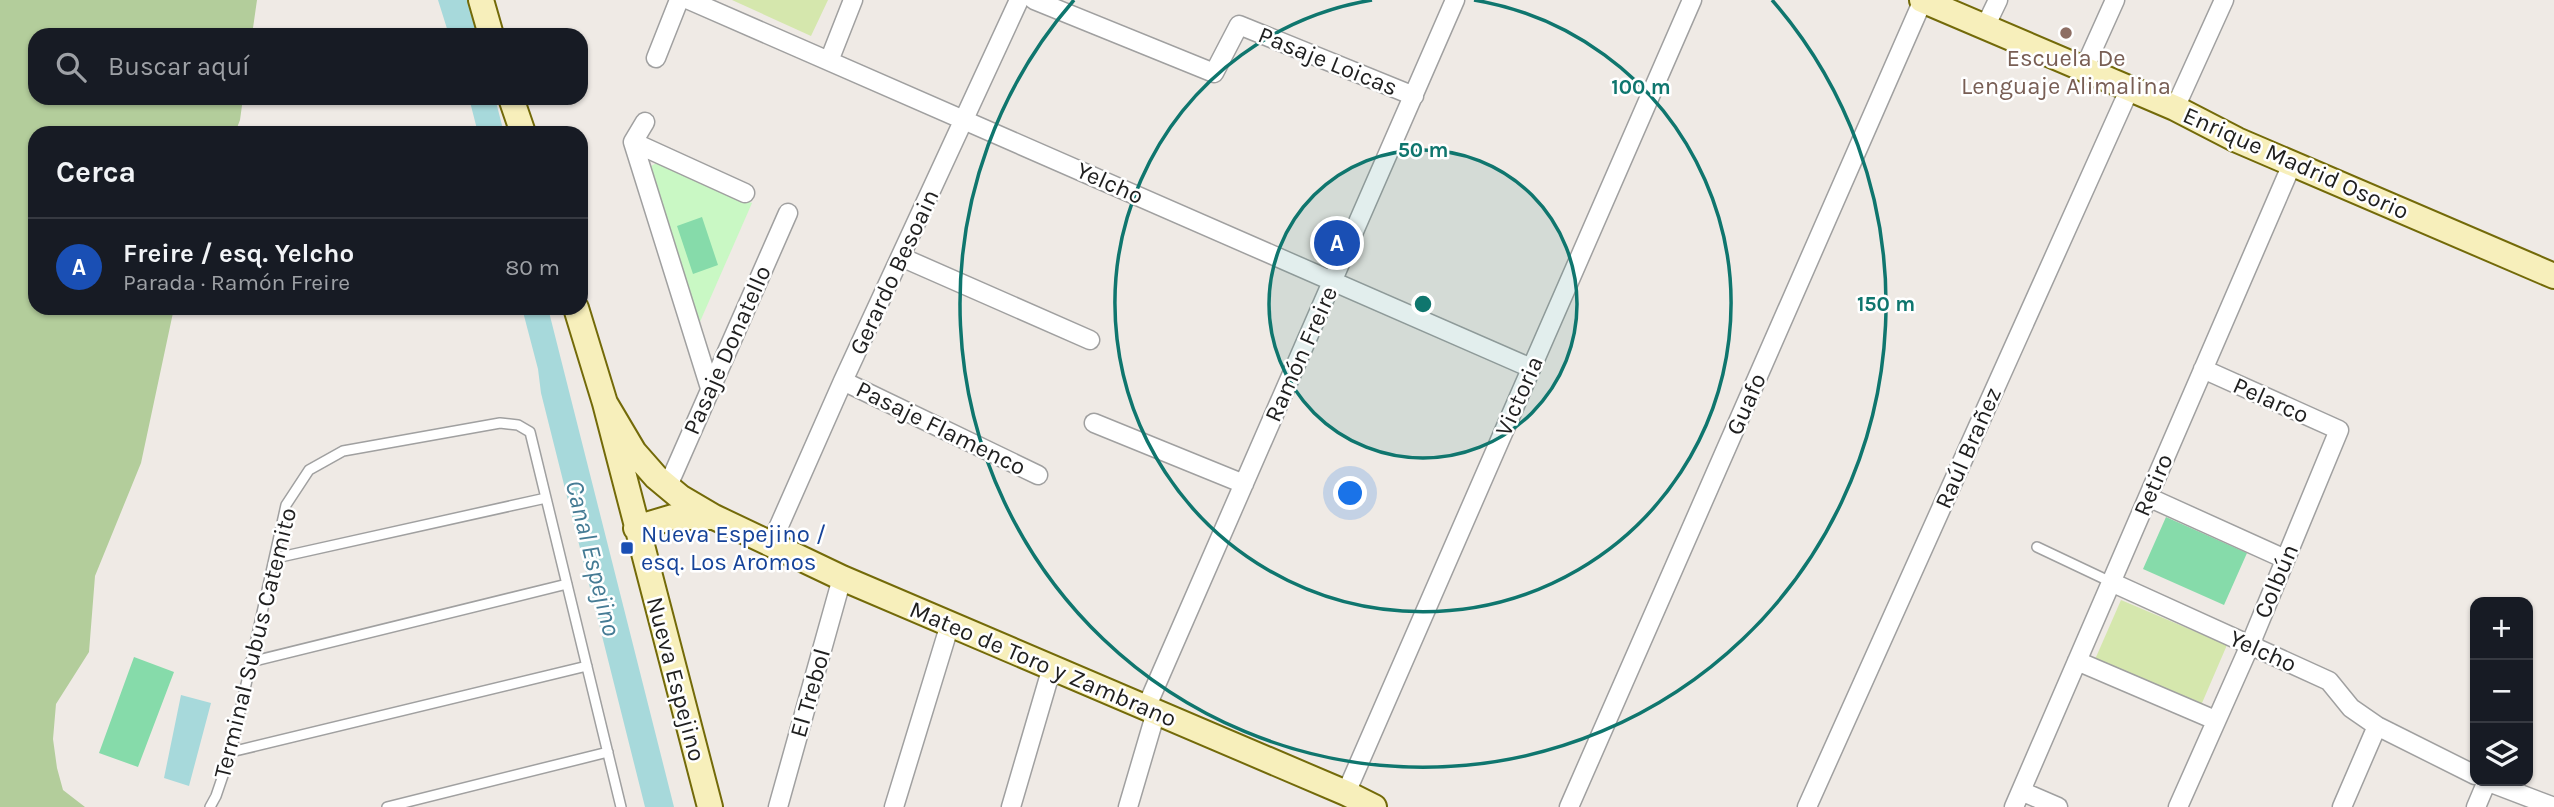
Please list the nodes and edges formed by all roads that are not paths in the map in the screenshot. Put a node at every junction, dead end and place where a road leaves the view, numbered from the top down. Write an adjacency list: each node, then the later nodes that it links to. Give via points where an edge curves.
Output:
1 (679, 0): 15 (street)
2 (689, 0): 16 (street, Yelcho)
3 (853, 0): 16 (street)
4 (1019, 0): 22 (street, Gerardo Besoain)
5 (1034, 0): 19 (street, Pasaje Loicas, via 1214,73 1239,25)
6 (1455, 0): 19 (street, Ramón Freire)
7 (1692, 0): 34 (street, Victoria)
8 (1922, 0): 13 (street, Enrique Madrid Osorio); 80 (street, Guafo)
9 (1998, 0): 13 (street)
10 (2115, 0): 17 (street)
11 (2224, 0): 21 (street)
12 (482, 1): 14 (street)
13 (1985, 27): 17 (street, Enrique Madrid Osorio)
14 (490, 28)
15 (656, 58)
16 (829, 61): 22 (street, Yelcho)
17 (2084, 69): 18 (street, Enrique Madrid Osorio)
18 (2130, 88): 21 (street, Enrique Madrid Osorio); 81 (street, Raúl Brañez)
19 (1414, 96): 31 (street, Ramón Freire)
20 (514, 105): 24 (street)
21 (2175, 108): 26 (street, Enrique Madrid Osorio)
22 (965, 120): 29 (street, Gerardo Besoain); 31 (street, Yelcho)
23 (645, 122): 25 (street)
24 (521, 126)
25 (633, 142): 27 (street); 37 (street)
26 (2292, 164): 30 (street, Enrique Madrid Osorio); 35 (street, Retiro)
27 (745, 193)
28 (788, 214): 37 (street, Pasaje Donatello)
29 (901, 257): 33 (street); 36 (street, Gerardo Besoain)
30 (2554, 276)
31 (1333, 280): 34 (street, Yelcho); 42 (street, Ramón Freire)
32 (578, 315): 38 (street, Nueva Espejino)
33 (1090, 340)
34 (1531, 368): 69 (street, Victoria)
35 (2203, 369): 40 (street, Pelarco); 44 (street, Retiro)
36 (843, 381): 41 (street, Pasaje Flamenco); 48 (street, Gerardo Besoain)
37 (710, 388): 43 (street, Pasaje Donatello)
38 (605, 403): 43 (street, Mateo de Toro y Zambrano, via 634,452); 47 (street, Nueva Espejino)
39 (1094, 423): 42 (street)
40 (2339, 430): 51 (street, Colbún)
41 (1038, 475)
42 (1244, 484): 61 (street, Ramón Freire)
43 (667, 488): 46 (street, Mateo de Toro y Zambrano); 47 (street, via 663,495 641,502)
44 (2148, 497): 51 (street); 53 (street, Retiro)
45 (546, 498): 50 (lane); 50 (lane, Terminal Subus Catemito, via 530,432 518,425 500,423 343,451 309,470 286,505); 54 (lane)
46 (714, 517): 47 (street, Mateo de Toro y Zambrano); 48 (street, Mateo de Toro y Zambrano)
47 (634, 520): 74 (street, Nueva Espejino)
48 (771, 544): 52 (street, Mateo de Toro y Zambrano)
49 (2037, 547): 53 (lane, Yelcho)
50 (276, 558): 58 (lane, Terminal Subus Catemito)
51 (2285, 559): 56 (street, Colbún)
52 (842, 578): 55 (street, Mateo de Toro y Zambrano); 75 (street, El Trebol)
53 (2111, 582): 56 (street, Yelcho); 57 (street, Retiro)
54 (567, 584): 58 (lane); 59 (lane)
55 (950, 624): 60 (street, Mateo de Toro y Zambrano); 76 (street)
56 (2250, 645): 62 (street, Colbún); 63 (street, Yelcho, via 2329,681 2351,708)
57 (2077, 661): 62 (street); 70 (street, Retiro)
58 (250, 662): 65 (lane, Terminal Subus Catemito)
59 (587, 666): 64 (lane); 65 (lane)
60 (1052, 667): 61 (street, Mateo de Toro y Zambrano); 77 (street)
61 (1151, 710): 69 (street, Mateo de Toro y Zambrano); 78 (street, Ramón Freire)
62 (2215, 720): 83 (street, Colbún)
63 (2377, 726): 66 (street, Yelcho); 84 (street)
64 (608, 751): 72 (lane); 73 (lane)
65 (231, 752): 71 (lane, Terminal Subus Catemito)
66 (2470, 772)
67 (2485, 786): 85 (street)
68 (2500, 786): 86 (street)
69 (1346, 793): 79 (street, Mateo de Toro y Zambrano)
70 (2017, 799): 82 (street)
71 (210, 807)
72 (387, 807)
73 (621, 807)
74 (710, 807)
75 (778, 807)
76 (894, 807)
77 (1011, 807)
78 (1128, 807)
79 (1374, 807)
80 (1569, 807)
81 (1807, 807)
82 (2058, 807)
83 (2178, 807)
84 (2342, 807)
85 (2476, 807)
86 (2554, 807)

